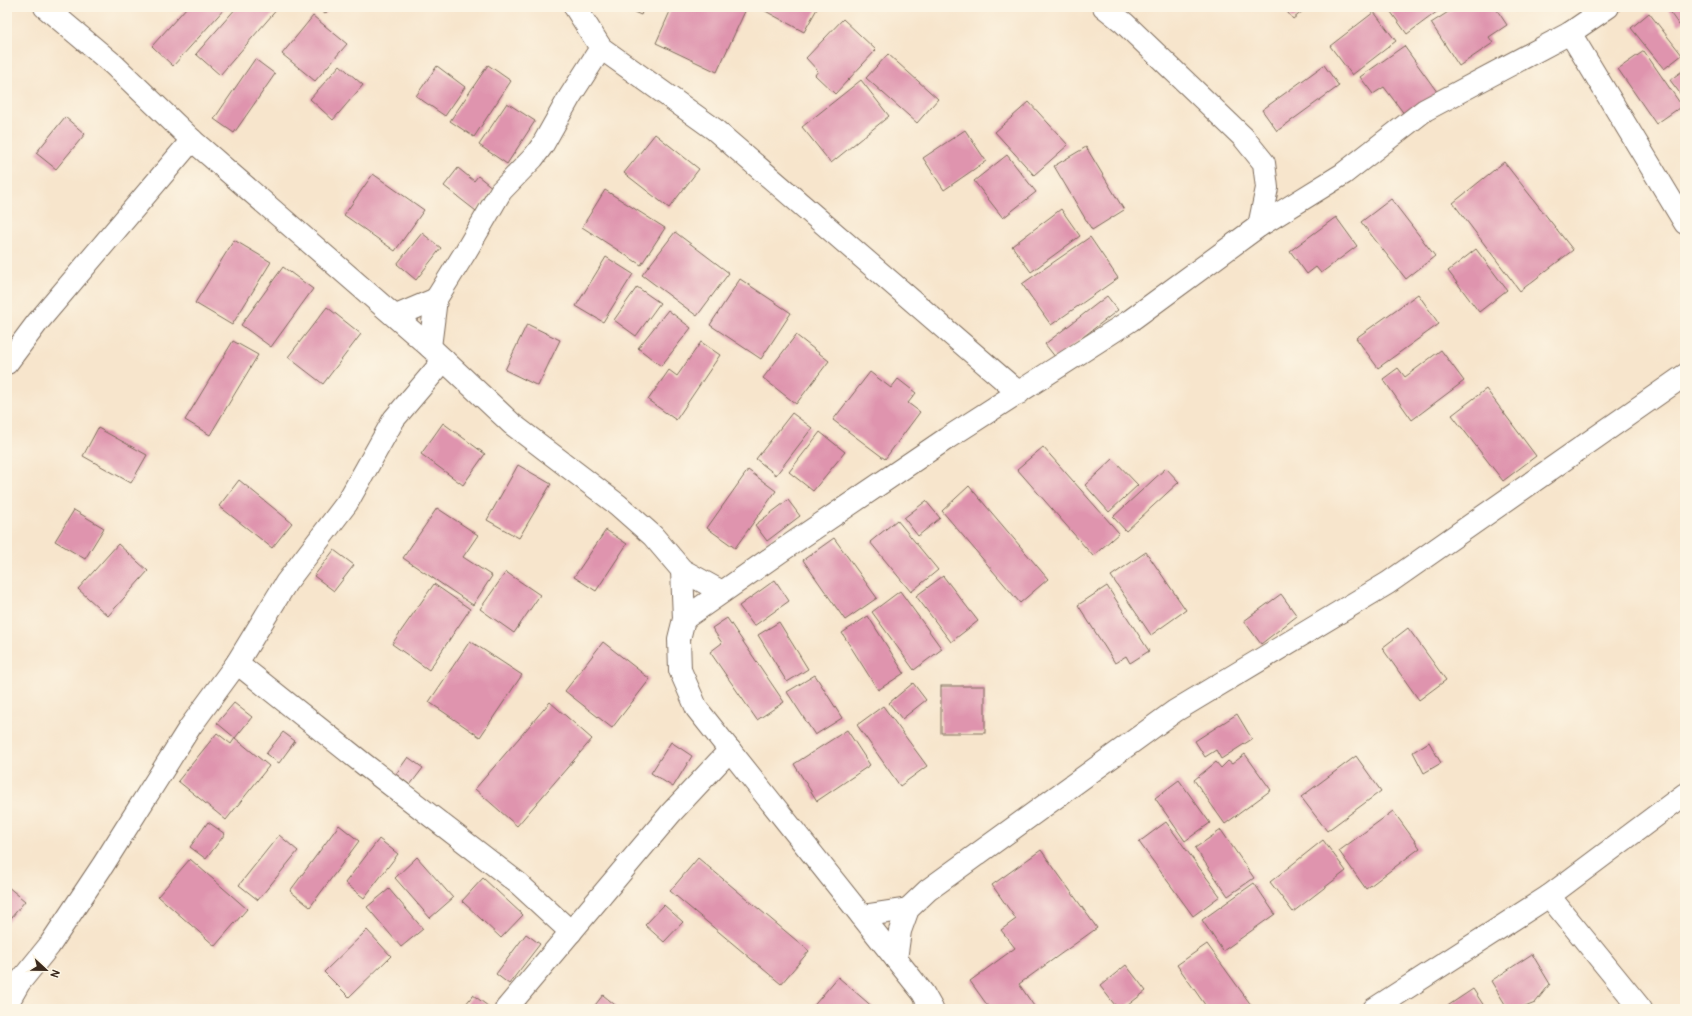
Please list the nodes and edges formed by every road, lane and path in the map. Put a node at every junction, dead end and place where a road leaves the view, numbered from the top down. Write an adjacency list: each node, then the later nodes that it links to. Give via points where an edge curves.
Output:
1 (45, 7): 7 (street, via 114,64)
2 (575, 7): 6 (street)
3 (1104, 7): 9 (street, via 1243,137 1264,162 1267,188)
4 (1608, 7): 5 (street)
5 (1570, 33): 8 (street); 9 (street, via 1426,110 1344,174)
6 (601, 48): 10 (street, via 568,98 542,146 501,191); 15 (street, via 714,129)
7 (192, 140): 11 (street); 13 (street, via 37,323)
8 (1685, 223)
9 (1259, 226): 15 (street, via 1131,320)
10 (436, 299): 11 (street); 12 (street)
11 (396, 316): 12 (street)
12 (437, 353): 16 (street, via 512,424 618,505 654,536); 19 (street, via 394,419 347,503 286,583)
13 (7, 363)
14 (1685, 374): 23 (street, via 1388,584 1175,711 928,890)
15 (1019, 393): 17 (street, via 946,439)
16 (682, 570): 17 (street); 18 (street)
17 (722, 592): 18 (street)
18 (684, 620): 20 (street, via 678,639 680,670 697,708)
19 (236, 663): 25 (street, via 519,884); 27 (street, via 190,727 49,946 19,983)
20 (730, 750): 24 (street); 25 (street, via 671,813)
21 (1685, 794): 22 (street)
22 (1549, 896): 30 (street); 31 (street)
23 (908, 909): 24 (street); 26 (street, via 900,931)
24 (862, 916): 26 (street)
25 (571, 932): 28 (street)
26 (896, 959): 29 (street)
27 (7, 1004)
28 (506, 1009)
29 (932, 1009)
30 (1374, 1009)
31 (1641, 1009)

